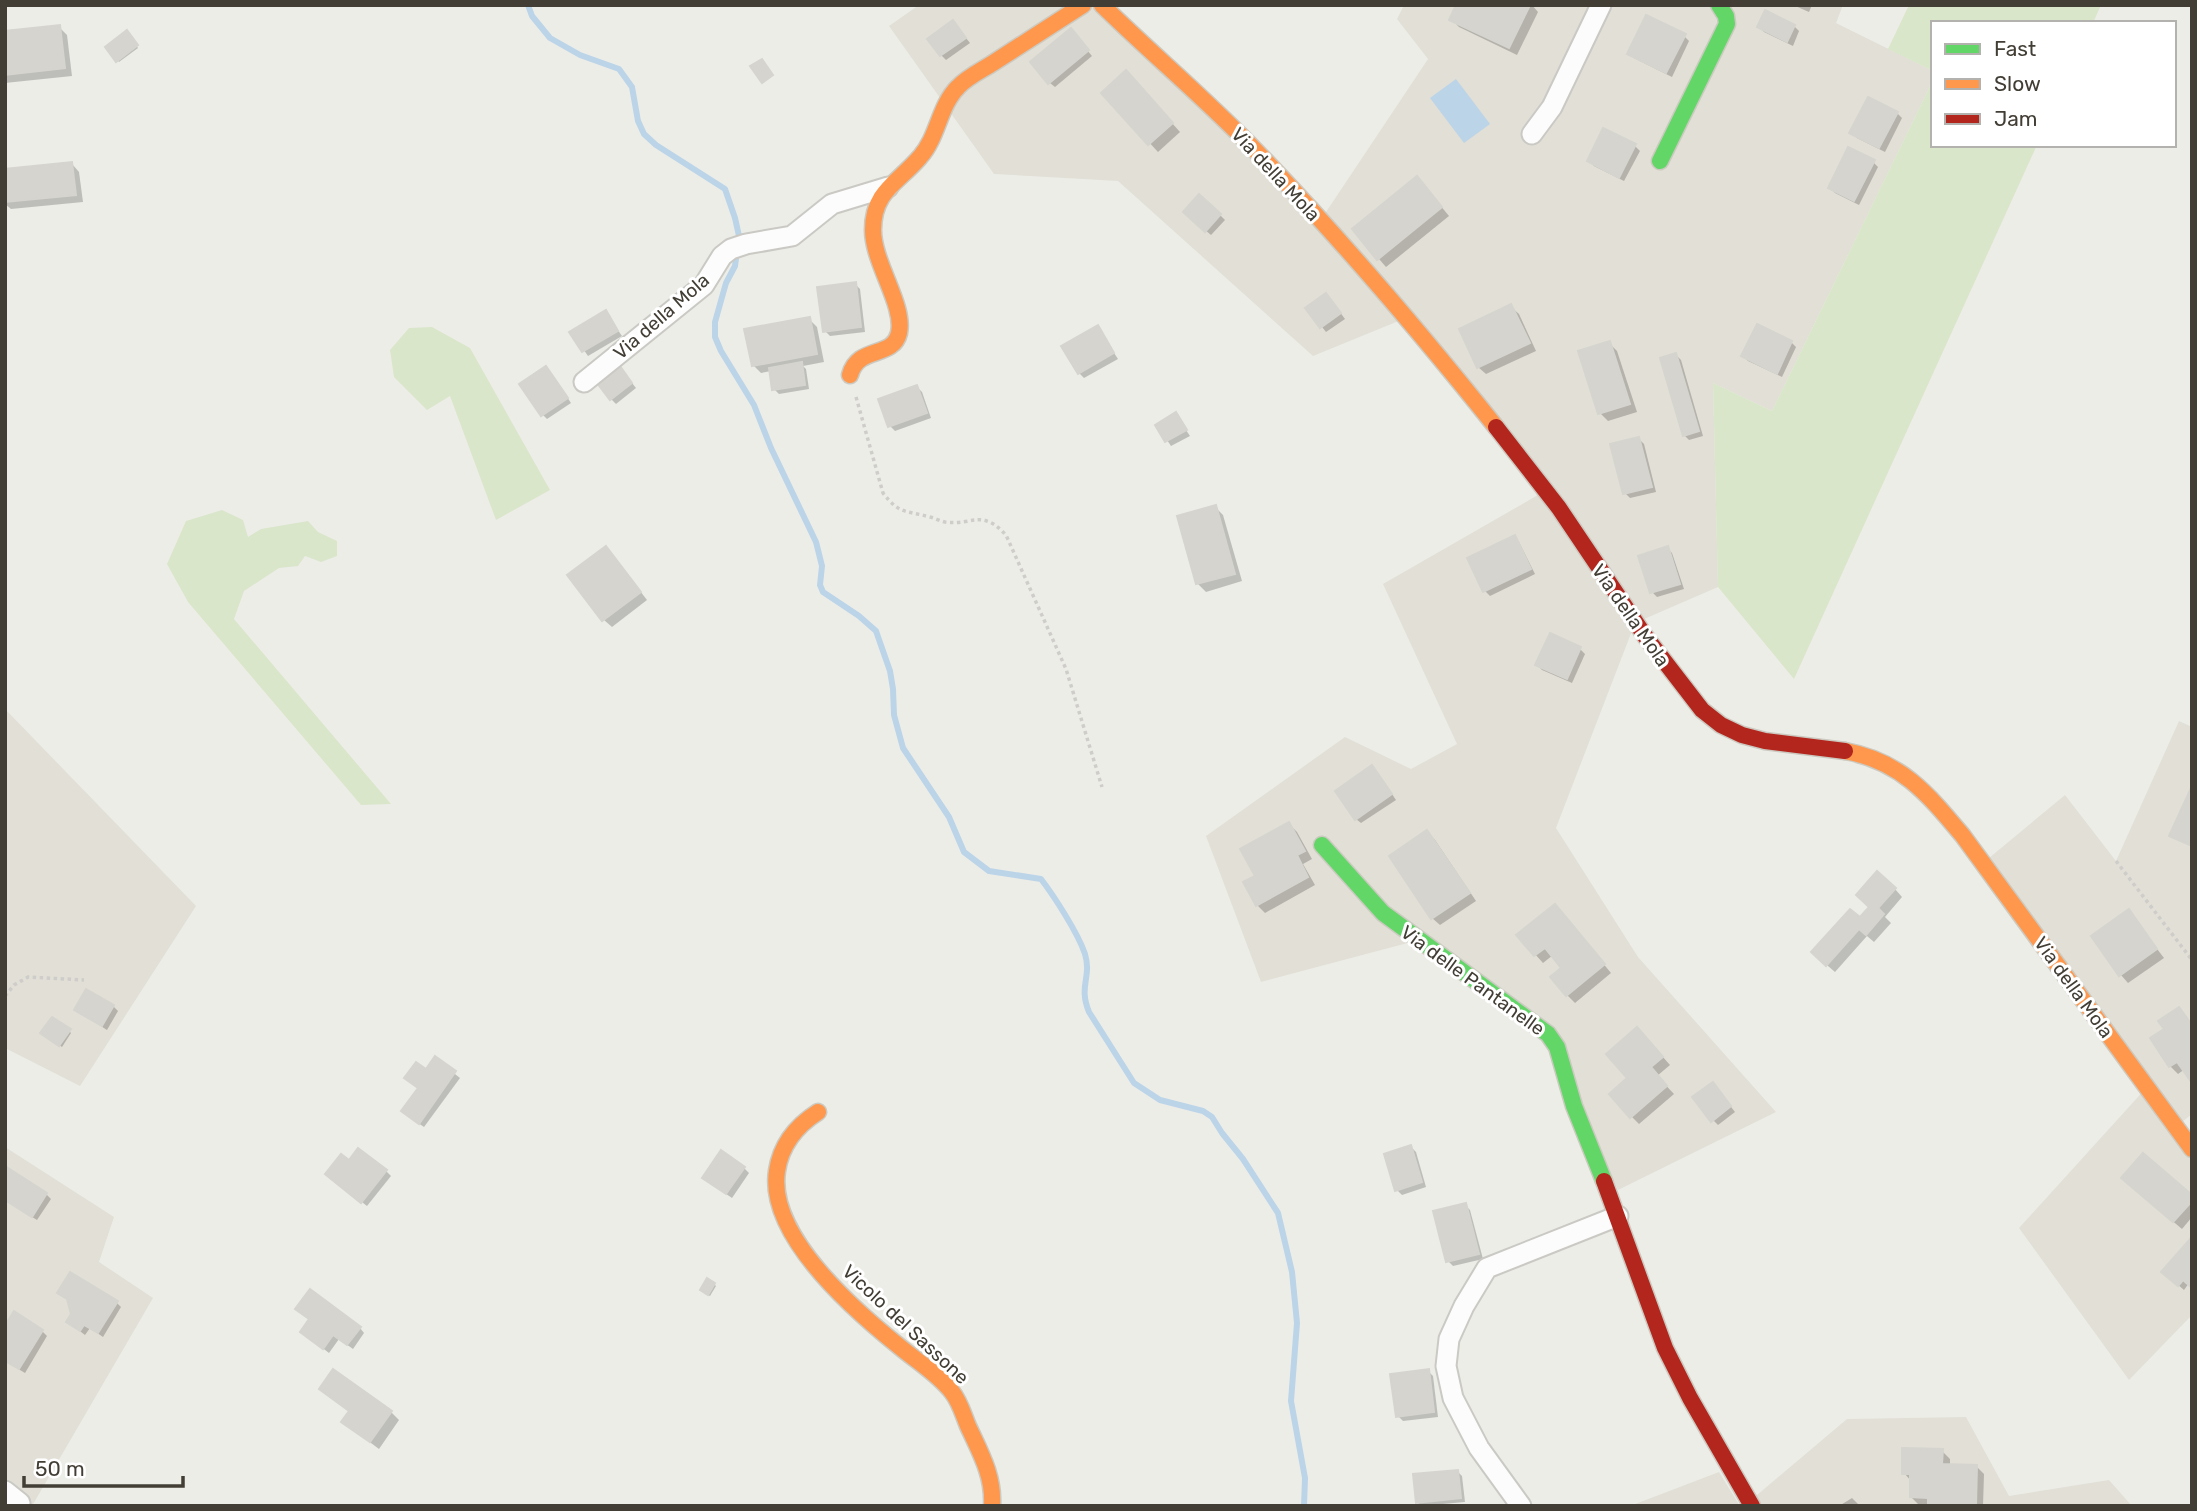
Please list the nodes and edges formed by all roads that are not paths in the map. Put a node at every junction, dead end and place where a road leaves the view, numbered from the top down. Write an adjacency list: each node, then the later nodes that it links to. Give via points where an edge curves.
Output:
1 (1083, 5): 7 (street, Via della Mola, via 958,86 922,158)
2 (1102, 5): 12 (street, Via della Mola, via 1255,150 1385,292 1525,463 1646,638 1705,713 1730,730 1758,740 1842,748 1874,758 1919,784 1963,836)
3 (1601, 5): 5 (street, via 1552,107)
4 (1719, 5): 6 (street, via 1727,24)
5 (1532, 134)
6 (1660, 161)
7 (888, 187): 8 (street, Via della Mola, via 872,221 873,235 900,332 887,349 854,361); 9 (street, Via della Mola, via 832,204 792,236 739,246 722,256 704,285)
8 (850, 375)
9 (584, 382)
10 (1322, 845): 13 (street, Via delle Pantanelle, via 1383,914 1553,1040)
11 (818, 1112): 14 (street, Vicolo del Sassone, via 800,1123 778,1162 775,1178 785,1217 806,1256 834,1287 957,1397 989,1475)
12 (2192, 1149)
13 (1618, 1216): 15 (street, via 1487,1268 1449,1339 1446,1366 1453,1398 1479,1448); 16 (street, Via delle Pantanelle, via 1673,1366)
14 (992, 1506)
15 (1521, 1506)
16 (1752, 1506)

